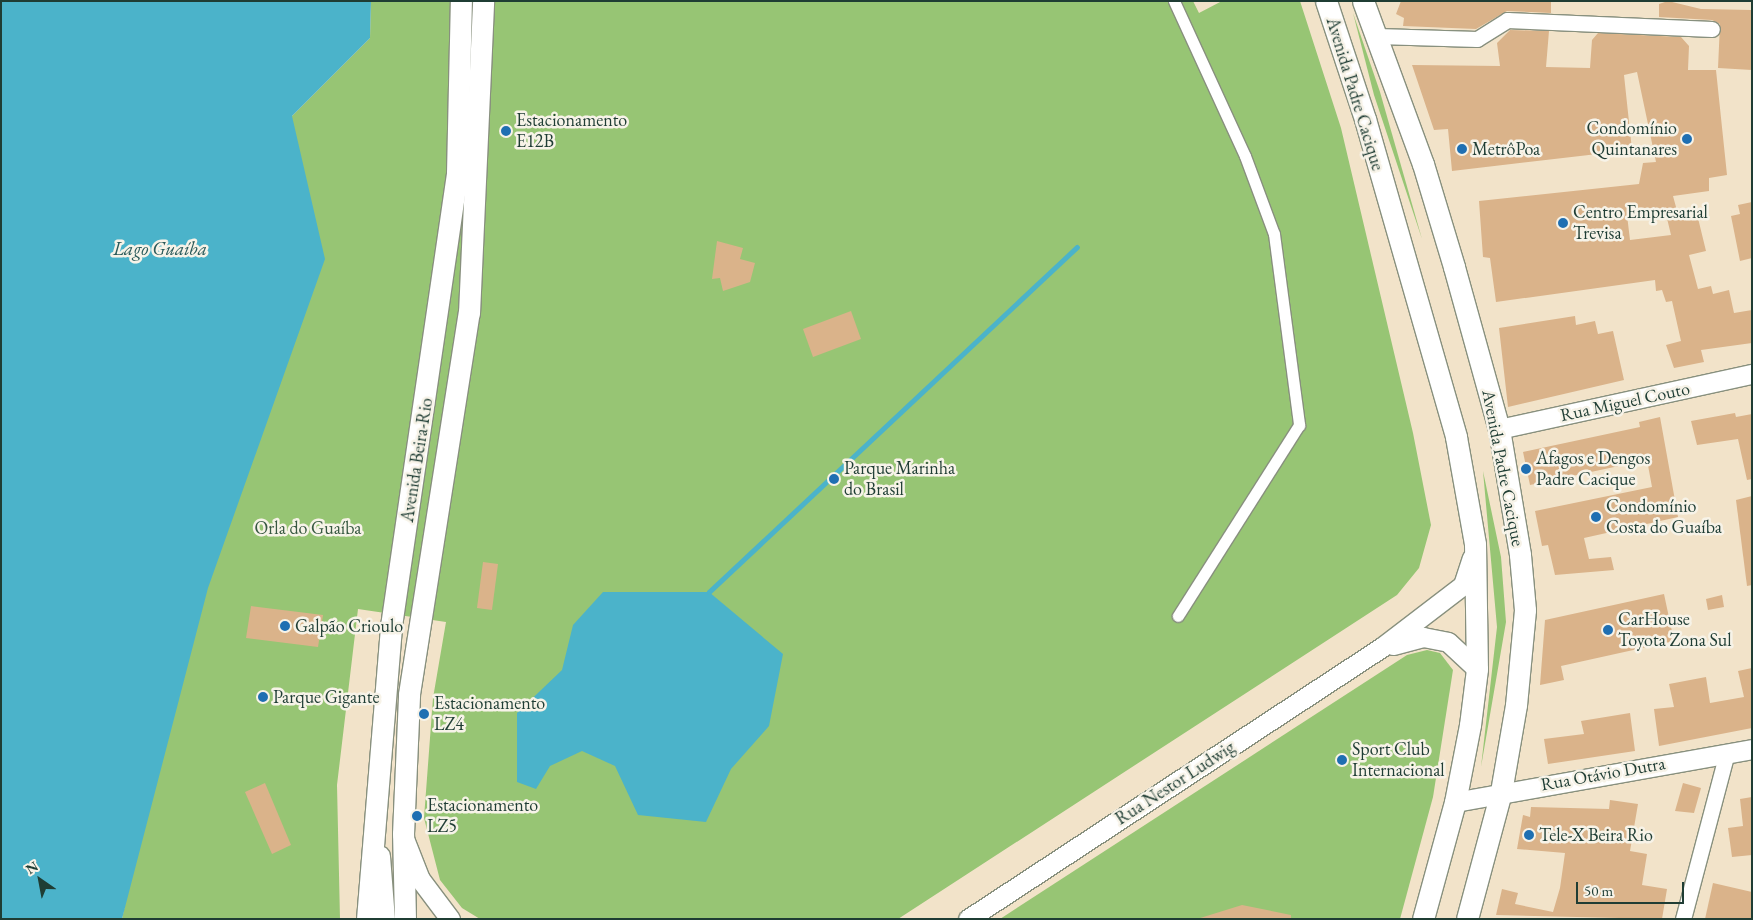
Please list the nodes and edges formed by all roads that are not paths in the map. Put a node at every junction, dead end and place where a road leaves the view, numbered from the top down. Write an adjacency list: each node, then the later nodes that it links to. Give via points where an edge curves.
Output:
1 (461, 1): 16 (main road, Avenida Beira-Rio, via 457,173 391,626)
2 (483, 1): 19 (main road, Avenida Beira-Rio, via 469,313 409,694)
3 (1174, 1): 11 (street, via 1245,156 1274,234 1299,425)
4 (1326, 1): 10 (main road, Avenida Padre Cacique, via 1365,119 1456,437)
5 (1363, 1): 7 (main road, Avenida Padre Cacique)
6 (1712, 29): 7 (street, via 1507,20 1477,39)
7 (1376, 36): 9 (main road, Avenida Padre Cacique, via 1422,164)
8 (1752, 374): 9 (street, Rua Miguel Couto)
9 (1499, 429): 17 (main road, Avenida Padre Cacique, via 1514,504 1525,610)
10 (1475, 544): 12 (street, Rua Nestor Ludwig, via 1463,585); 13 (main road, Avenida Padre Cacique)
11 (1178, 616)
12 (1382, 647): 13 (street, Rua Nestor Ludwig, via 1423,636 1448,642); 24 (street, Rua Nestor Ludwig)
13 (1477, 669): 18 (main road, Avenida Padre Cacique)
14 (1752, 749): 15 (street, Rua Otávio Dutra)
15 (1727, 753): 17 (street, Rua Otávio Dutra); 27 (street)
16 (375, 791): 20 (main road, Avenida Beira-Rio); 21 (main road)
17 (1502, 792): 18 (street, Rua Otávio Dutra); 26 (main road, Avenida Padre Cacique)
18 (1455, 802): 25 (main road, Avenida Padre Cacique)
19 (403, 834): 22 (main road, Avenida Beira-Rio); 23 (street, via 420,879)
20 (367, 919)
21 (384, 919)
22 (404, 919)
23 (450, 919)
24 (968, 919)
25 (1422, 919)
26 (1467, 919)
27 (1683, 919)

